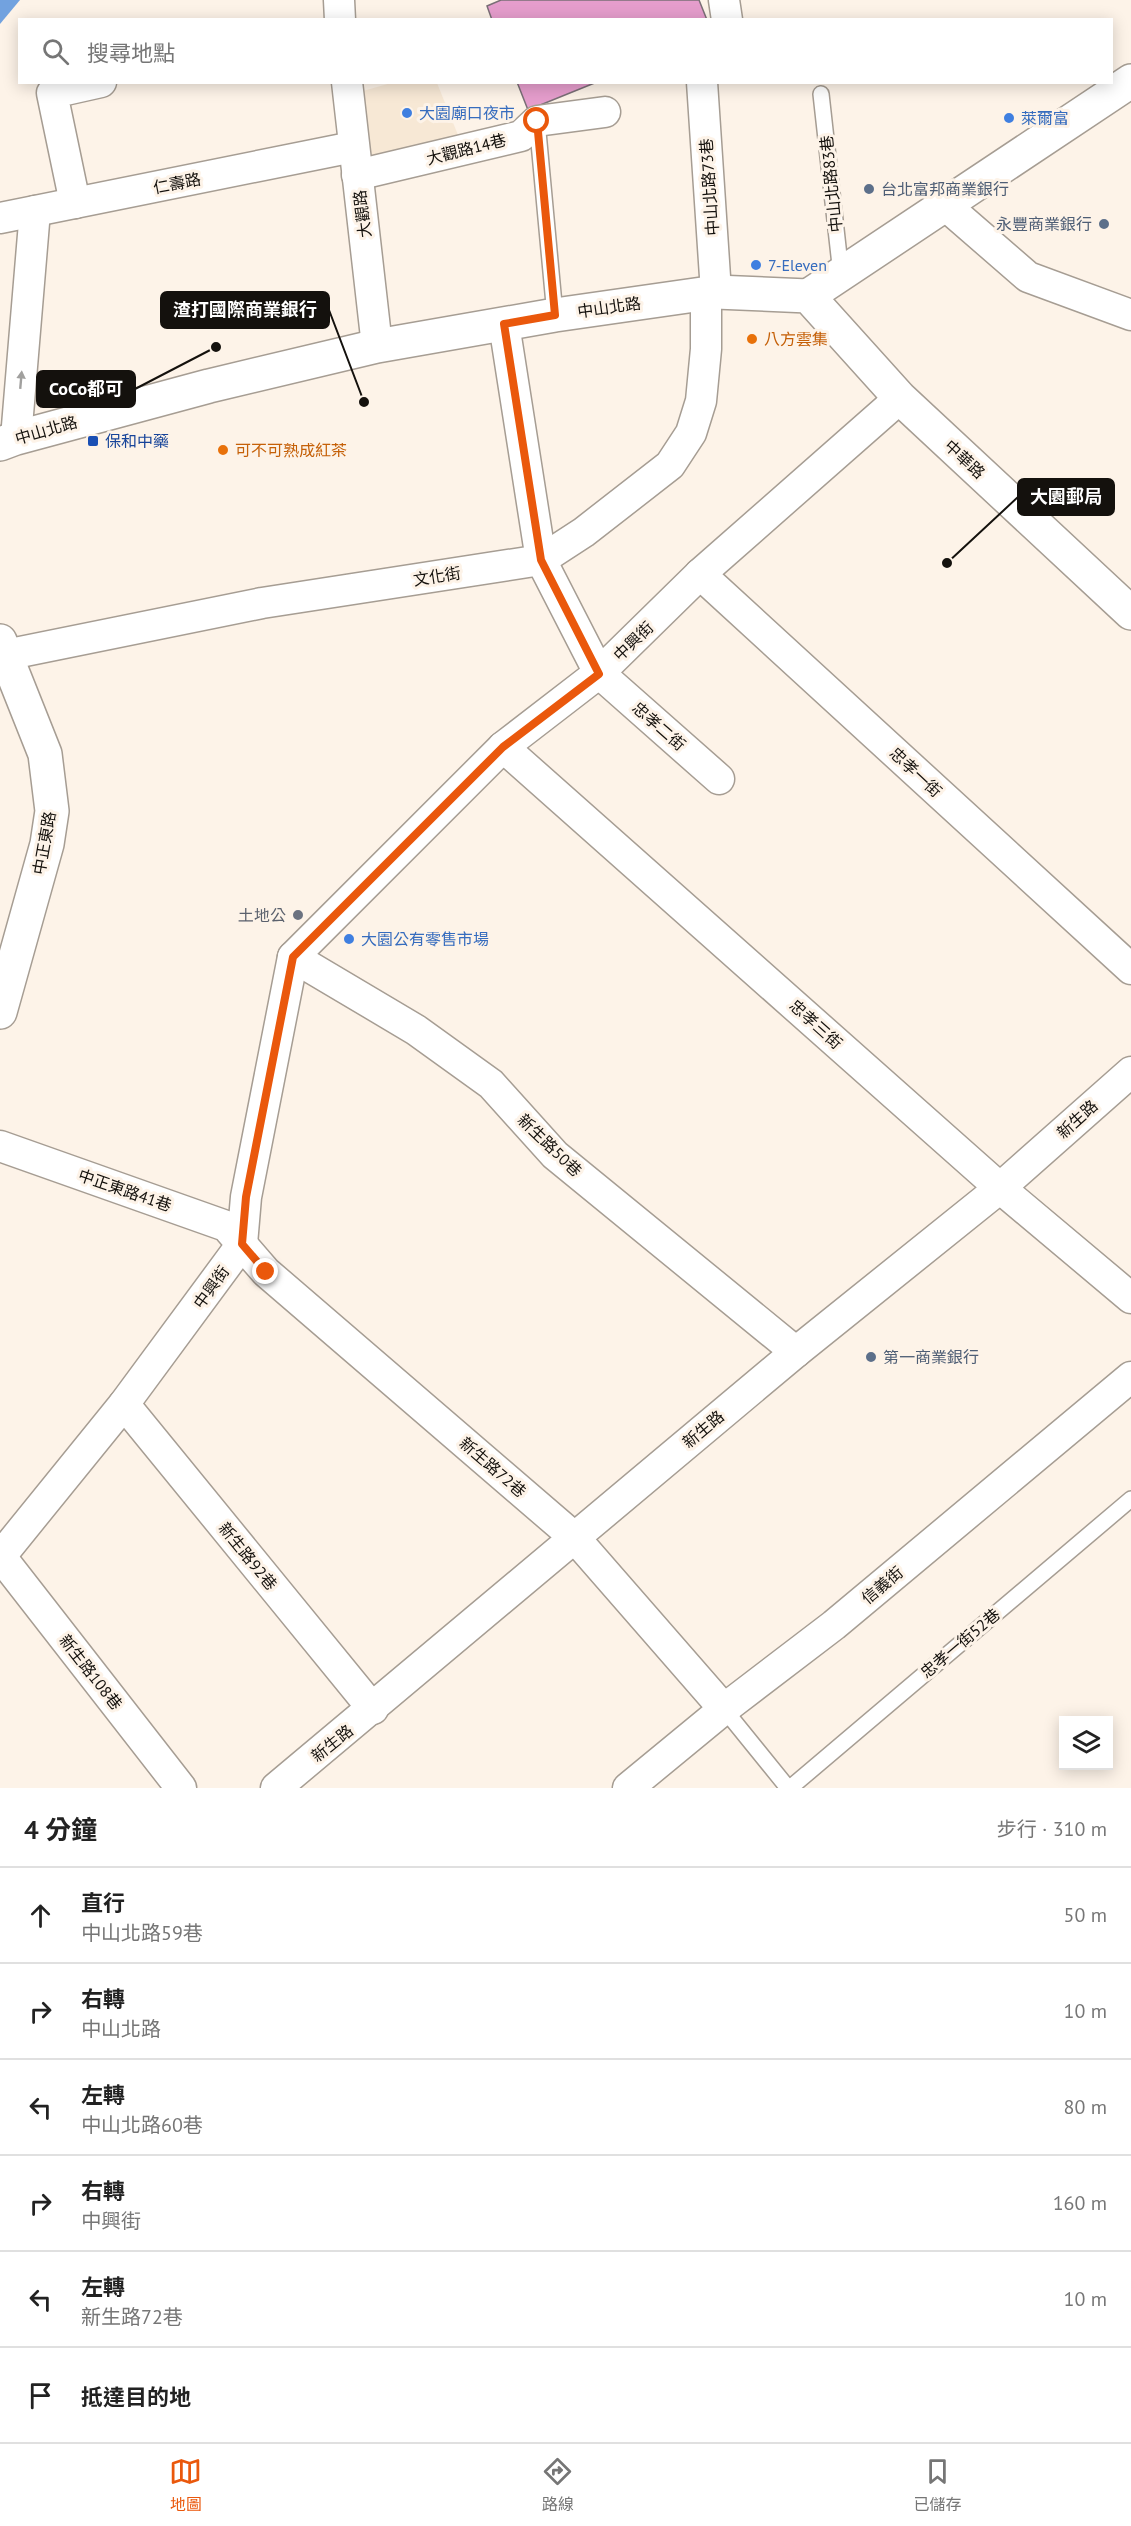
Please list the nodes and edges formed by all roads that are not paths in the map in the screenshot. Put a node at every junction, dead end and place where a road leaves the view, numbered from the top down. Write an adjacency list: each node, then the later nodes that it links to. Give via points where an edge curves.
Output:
1 (339, 0): 3 (street)
2 (724, 0): 4 (street)
3 (340, 18)
4 (727, 18)
5 (1131, 81): 14 (main road)
6 (92, 84): 13 (street, via 52,93)
7 (347, 84): 12 (street, 大觀路)
8 (702, 84): 18 (street, 中山北路73巷)
9 (821, 94): 17 (lane, 中山北路83巷)
10 (605, 112): 11 (street, 大觀路14巷)
11 (537, 121): 12 (street, 大觀路14巷, via 521,136); 20 (lane)
12 (355, 161): 13 (street, 仁壽路); 23 (street, 大觀路)
13 (75, 203): 15 (street, 仁壽路)
14 (945, 205): 17 (main road); 21 (street, via 1029,277)
15 (35, 211): 16 (street, 仁壽路); 25 (street, one-way to 15)
16 (0, 218)
17 (841, 274): 19 (main road)
18 (711, 293): 19 (main road, 中山北路); 20 (main road, 中山北路); 26 (street, 文化街, via 702,390 691,432 670,465)
19 (808, 296): 24 (main road, 中華路)
20 (555, 315): 22 (main road, 中山北路)
21 (1131, 315)
22 (504, 324): 23 (main road, 中山北路); 26 (street)
23 (377, 346): 25 (main road, 中山北路, via 209,386)
24 (900, 398): 27 (street, 中興街); 28 (main road, 中華路)
25 (8, 441)
26 (541, 560): 29 (street, 文化街, via 262,603); 30 (street)
27 (700, 574): 30 (street, 中興街); 34 (street, 忠孝一街)
28 (1131, 613)
29 (2, 651): 35 (main road, 中正東路, via 45,754 52,811 47,844)
30 (599, 674): 31 (street, 中興街); 32 (street, 忠孝二街)
31 (503, 747): 33 (street, 中興街); 38 (street, 忠孝三街)
32 (719, 779)
33 (293, 957): 39 (street, via 246,1197); 41 (street, 新生路50巷, via 416,1030 491,1084 555,1155)
34 (1131, 969)
35 (0, 1012)
36 (1131, 1072): 38 (street, 新生路)
37 (0, 1146): 39 (street, 中正東路41巷, via 226,1226)
38 (1000, 1188): 40 (street, 忠孝三街); 41 (street, 新生路)
39 (242, 1244): 43 (street, 中興街); 45 (street, 新生路72巷, via 266,1272)
40 (1131, 1298)
41 (796, 1352): 45 (street, 新生路)
42 (1131, 1377): 48 (street, 信義街, via 834,1625)
43 (124, 1404): 46 (street, 中興街); 47 (street, 新生路92巷)
44 (1131, 1498): 52 (lane, 忠孝一街52巷)
45 (574, 1537): 47 (street, 新生路); 48 (street, 新生路72巷)
46 (0, 1557): 49 (street, 新生路108巷)
47 (373, 1709): 50 (street, 新生路)
48 (724, 1709): 51 (street, 信義街); 52 (lane)
49 (181, 1788)
50 (276, 1788)
51 (628, 1788)
52 (789, 1788)

